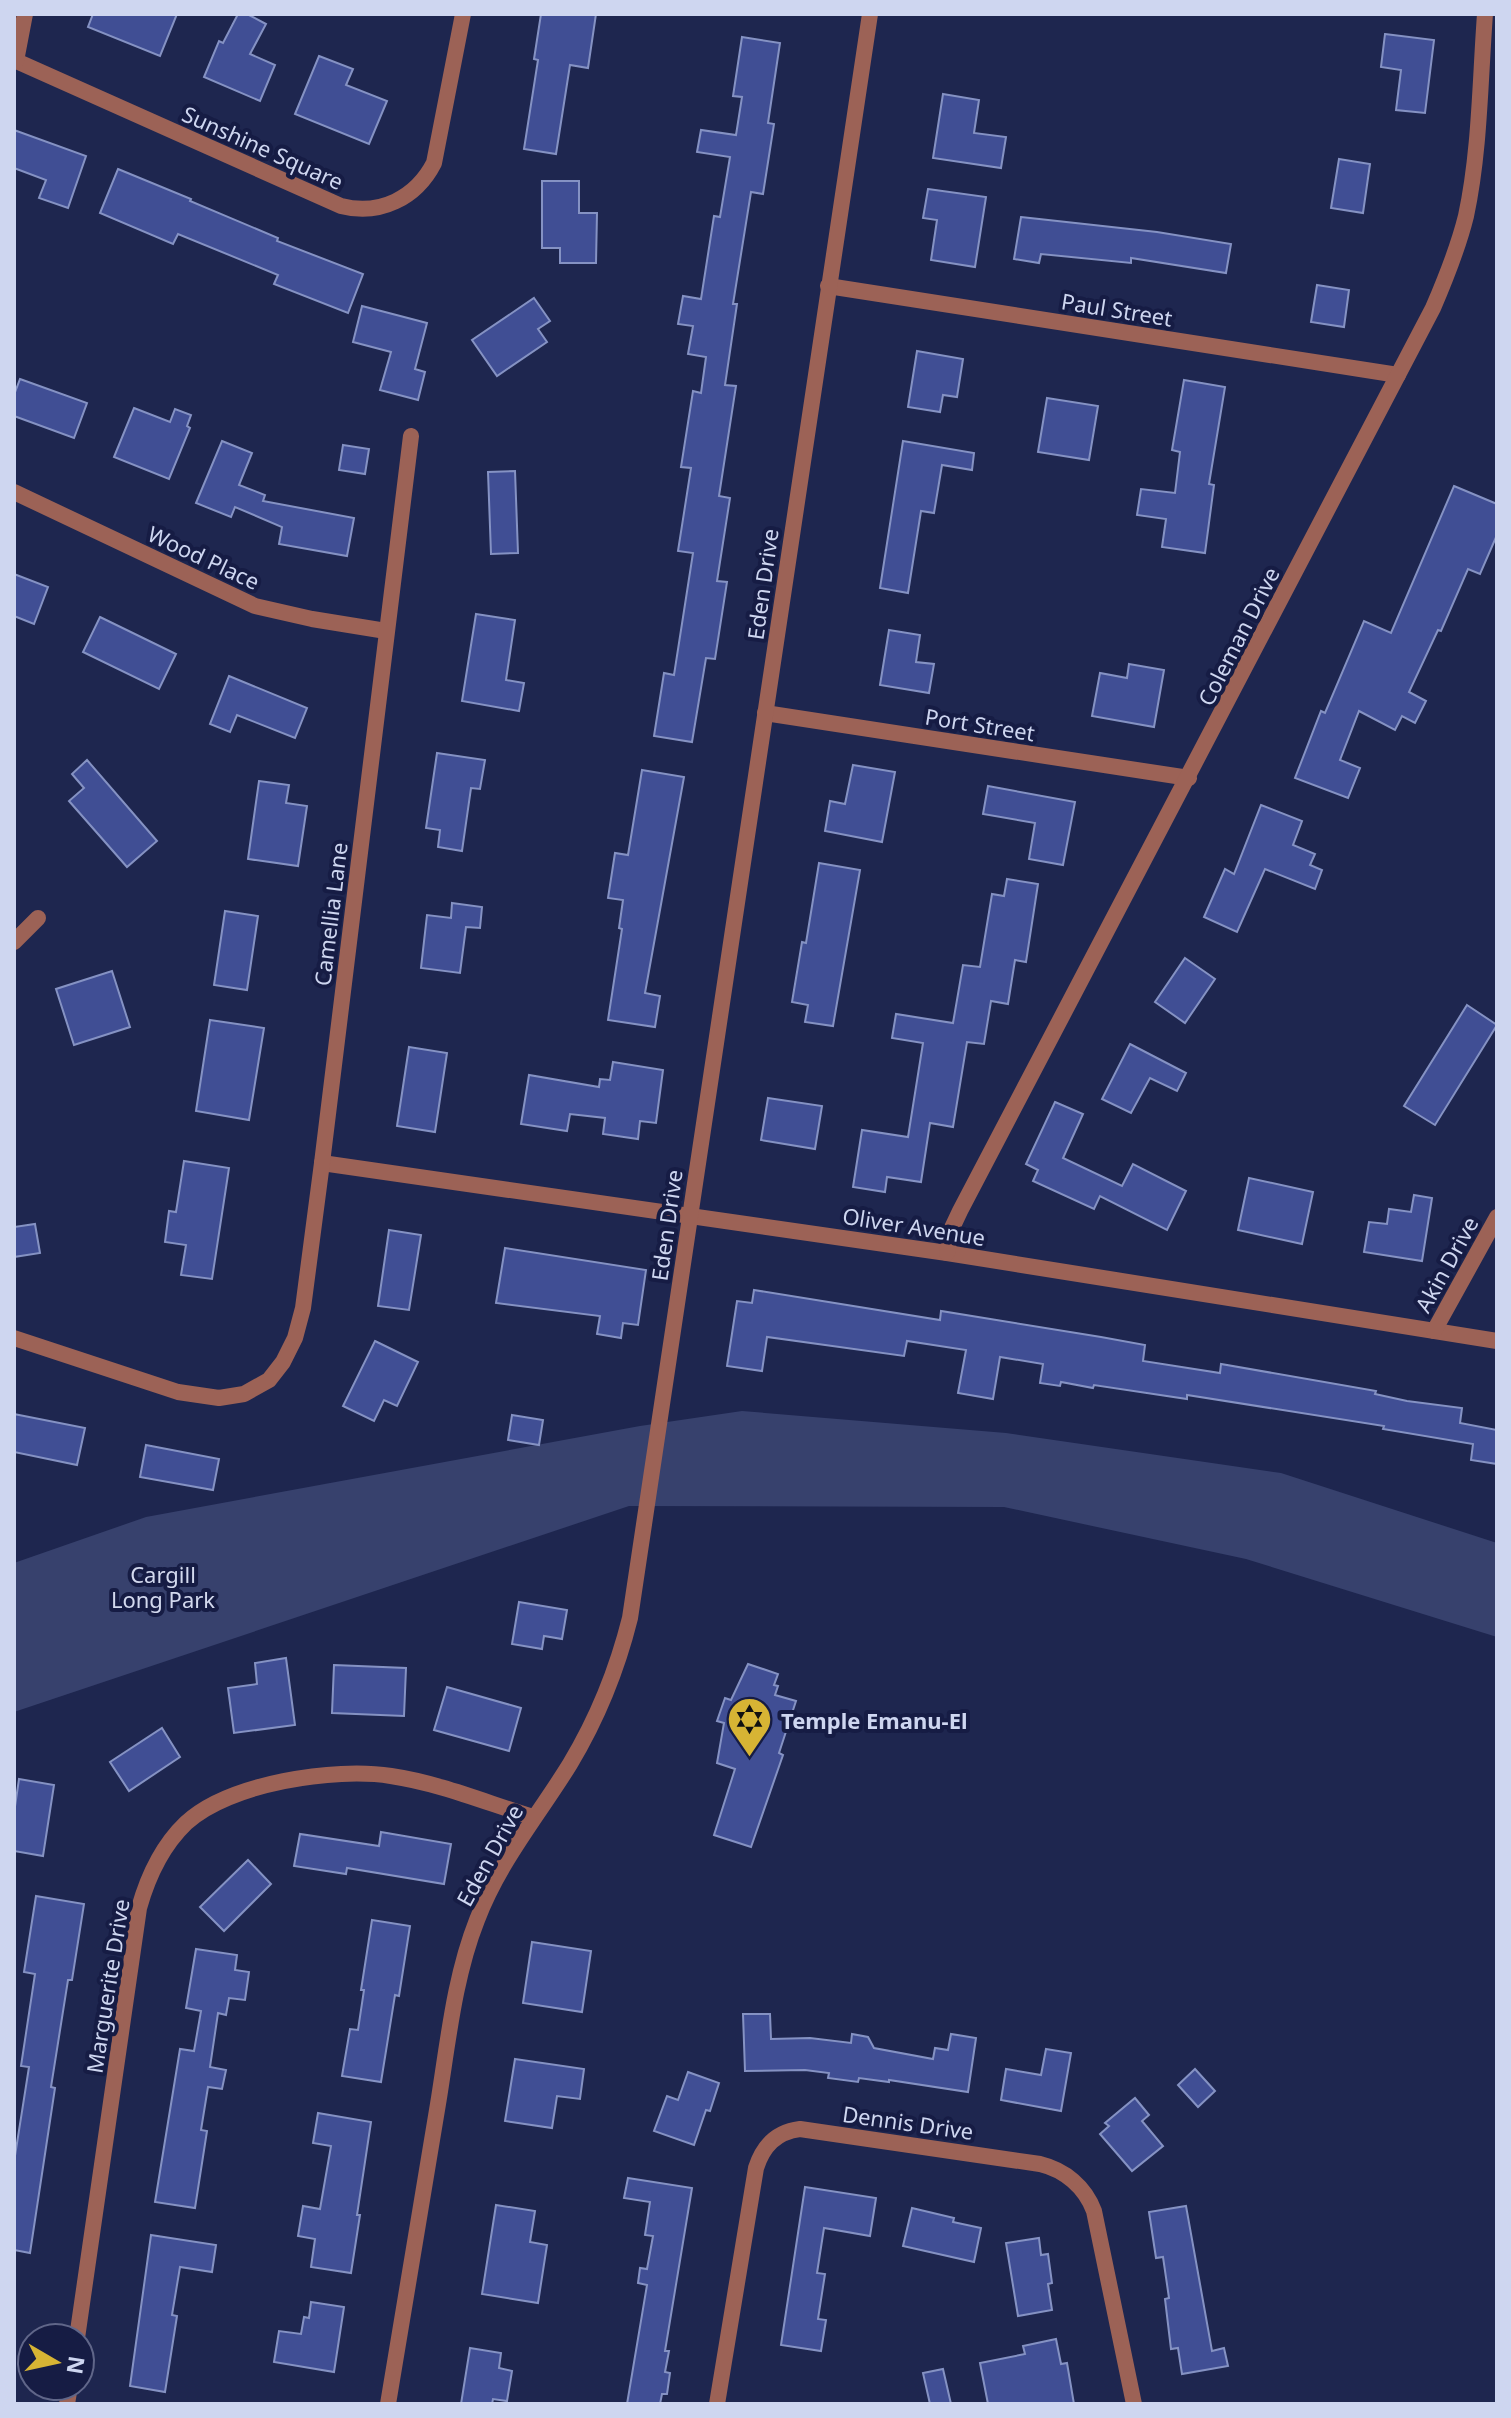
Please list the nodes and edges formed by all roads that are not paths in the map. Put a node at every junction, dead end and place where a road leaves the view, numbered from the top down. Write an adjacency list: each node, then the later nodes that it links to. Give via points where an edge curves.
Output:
1 (25, 14): 5 (street)
2 (463, 14): 5 (street, Sunshine Square, via 434,163 412,192 371,209 341,206)
3 (870, 14): 6 (street, Eden Drive)
4 (1485, 14): 7 (street, Coleman Drive, via 1466,215 1448,272)
5 (15, 61)
6 (828, 286): 7 (street, Paul Street); 11 (street, Eden Drive)
7 (1398, 375): 12 (street, Coleman Drive)
8 (411, 436): 10 (street, Camellia Lane)
9 (14, 492): 10 (street, Wood Place, via 255,606)
10 (386, 631): 15 (street, Camellia Lane)
11 (765, 713): 12 (street, Port Street); 16 (street, Eden Drive)
12 (1189, 778): 18 (street, Coleman Drive, via 956,1220)
13 (38, 918): 14 (street)
14 (14, 942)
15 (322, 1163): 16 (street, Oliver Avenue); 20 (street, Camellia Lane, via 299,1324 283,1362 262,1385 233,1397 191,1396)
16 (690, 1214): 18 (street, Oliver Avenue); 22 (street, Eden Drive, via 624,1642 595,1717)
17 (1497, 1217): 19 (street, Akin Drive)
18 (947, 1253): 19 (street, Oliver Avenue)
19 (1434, 1331): 21 (street, Oliver Avenue)
20 (14, 1338)
21 (1497, 1341)
22 (533, 1817): 23 (street, Marguerite Drive, via 408,1779 349,1773 288,1781 227,1798 185,1824 152,1869 139,1908); 24 (street, Eden Drive, via 485,1898 465,1956)
23 (79, 2322)
24 (388, 2404)
25 (717, 2404): 26 (street, Dennis Drive, via 756,2168 775,2139 800,2129 1040,2164 1073,2181 1094,2211)
26 (1134, 2404)

